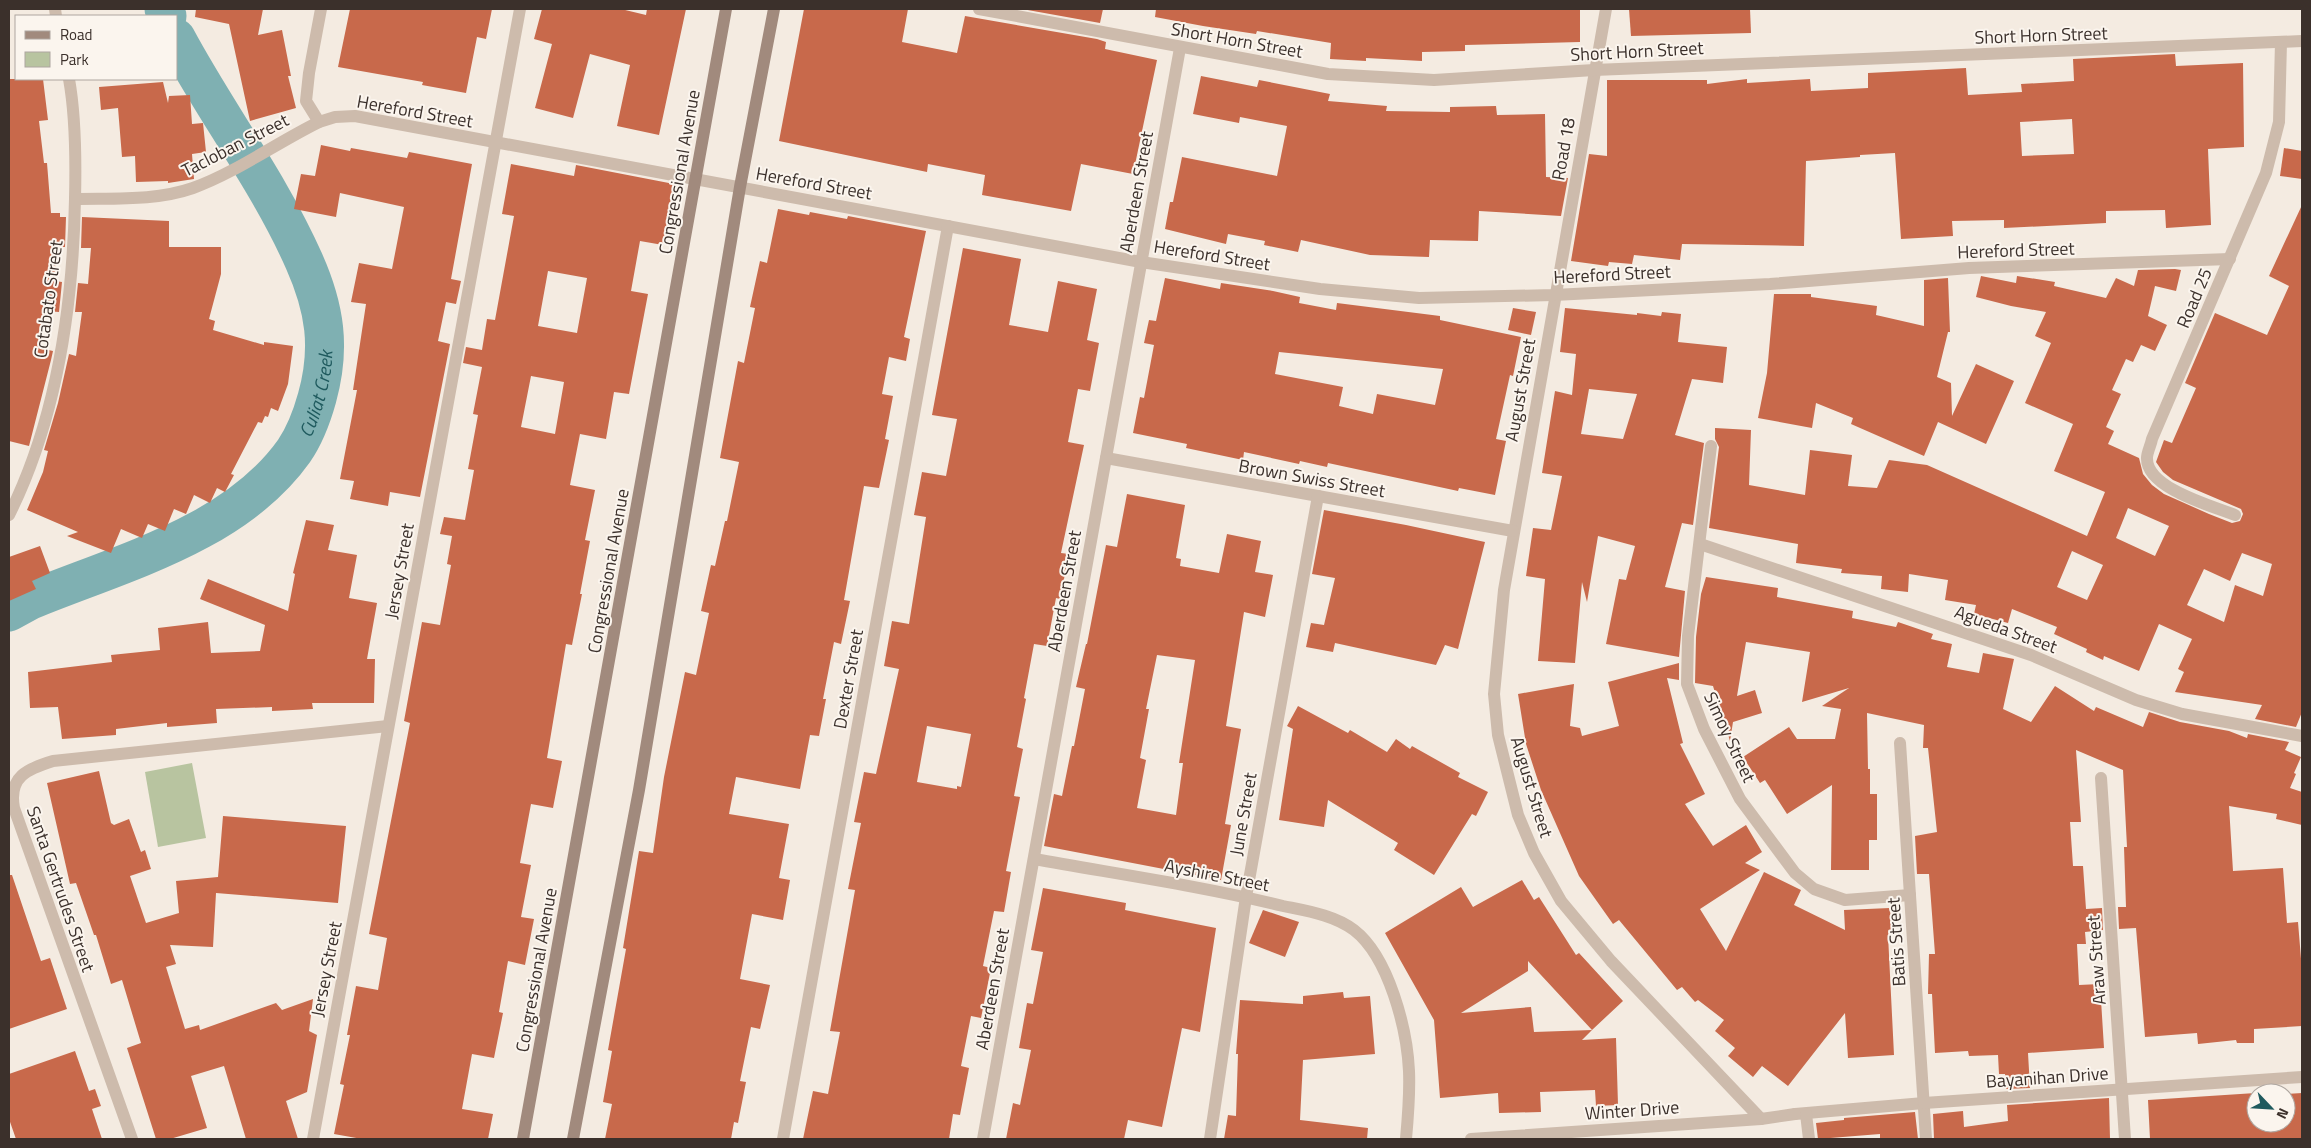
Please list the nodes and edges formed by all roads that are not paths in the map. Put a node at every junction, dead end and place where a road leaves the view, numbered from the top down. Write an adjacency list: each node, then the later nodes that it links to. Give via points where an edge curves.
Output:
1 (321, 9): 13 (street, via 306,101)
2 (520, 9): 14 (street, Jersey Street)
3 (726, 9): 15 (main road, Congressional Avenue)
4 (774, 9): 16 (main road)
5 (978, 9): 7 (street, Short Horn Street)
6 (1606, 9): 11 (street, Road 18)
7 (1023, 13): 10 (street, Short Horn Street)
8 (2302, 41): 9 (street, Short Horn Street)
9 (2281, 42): 11 (street, Short Horn Street); 19 (street, Road 25, via 2279,122 2275,144 2266,174)
10 (1180, 48): 11 (street, Short Horn Street, via 1328,74 1386,78 1434,80); 20 (street, Aberdeen Street)
11 (1594, 70): 21 (street, Road 18)
12 (69, 80): 17 (street, Cotabato Street, via 76,153)
13 (319, 122): 14 (street, Hereford Street, via 356,116); 17 (street, Tacloban Street, via 193,188 169,195)
14 (496, 144): 15 (street, Hereford Street); 29 (street, Jersey Street)
15 (695, 180): 16 (street, Hereford Street); 43 (main road, Congressional Avenue)
16 (740, 187): 18 (street, Hereford Street); 44 (main road, via 638,790)
17 (75, 199): 25 (street, Cotabato Street, via 70,296 52,393 27,479)
18 (948, 226): 20 (street, Hereford Street); 45 (street, Dexter Street)
19 (2230, 259): 21 (street, Hereford Street, via 1969,268 1770,284); 26 (street, Road 25, via 2152,439 2147,459 2151,474 2162,484)
20 (1141, 262): 21 (street, Hereford Street, via 1320,289 1419,298); 23 (street, Aberdeen Street)
21 (1554, 295): 27 (street, August Street)
22 (1711, 446): 28 (street, Simoy Street)
23 (1106, 458): 24 (street, Brown Swiss Street); 33 (street, Aberdeen Street)
24 (1318, 496): 27 (street, Brown Swiss Street); 35 (street, June Street)
25 (9, 515)
26 (2235, 515)
27 (1513, 531): 40 (street, August Street, via 1494,694 1506,773 1518,815 1534,853 1561,900 1611,961)
28 (1700, 544): 30 (street, Agueda Street, via 2031,654 2136,700 2182,714); 34 (street, Simoy Street, via 1688,636 1687,684 1704,729 1740,799 1795,873 1814,889 1845,900)
29 (388, 726): 41 (street, Santa Gertrudes Street, via 52,761 27,769 19,777 12,798 14,808); 42 (street, Jersey Street)
30 (2302, 736)
31 (1900, 743): 34 (street, Batis Street)
32 (2101, 778): 37 (street, Araw Street)
33 (1034, 859): 35 (street, Ayshire Street); 46 (street, Aberdeen Street)
34 (1910, 895): 38 (street, Batis Street)
35 (1246, 897): 47 (street, June Street); 48 (street, Ayshire Street, via 1331,917 1354,930 1378,958 1404,1032 1409,1070)
36 (2302, 1077): 37 (street, Bayanihan Drive)
37 (2121, 1089): 38 (street, Bayanihan Drive); 52 (street, Araw Street)
38 (1924, 1104): 39 (street, Bayanihan Drive); 51 (street, Batis Street)
39 (1801, 1114): 40 (street, Winter Drive); 50 (street)
40 (1761, 1119): 49 (street, Winter Drive)
41 (132, 1139)
42 (312, 1139)
43 (523, 1139)
44 (574, 1139)
45 (783, 1139)
46 (983, 1139)
47 (1210, 1139)
48 (1406, 1139)
49 (1471, 1139)
50 (1809, 1139)
51 (1926, 1139)
52 (2125, 1139)

